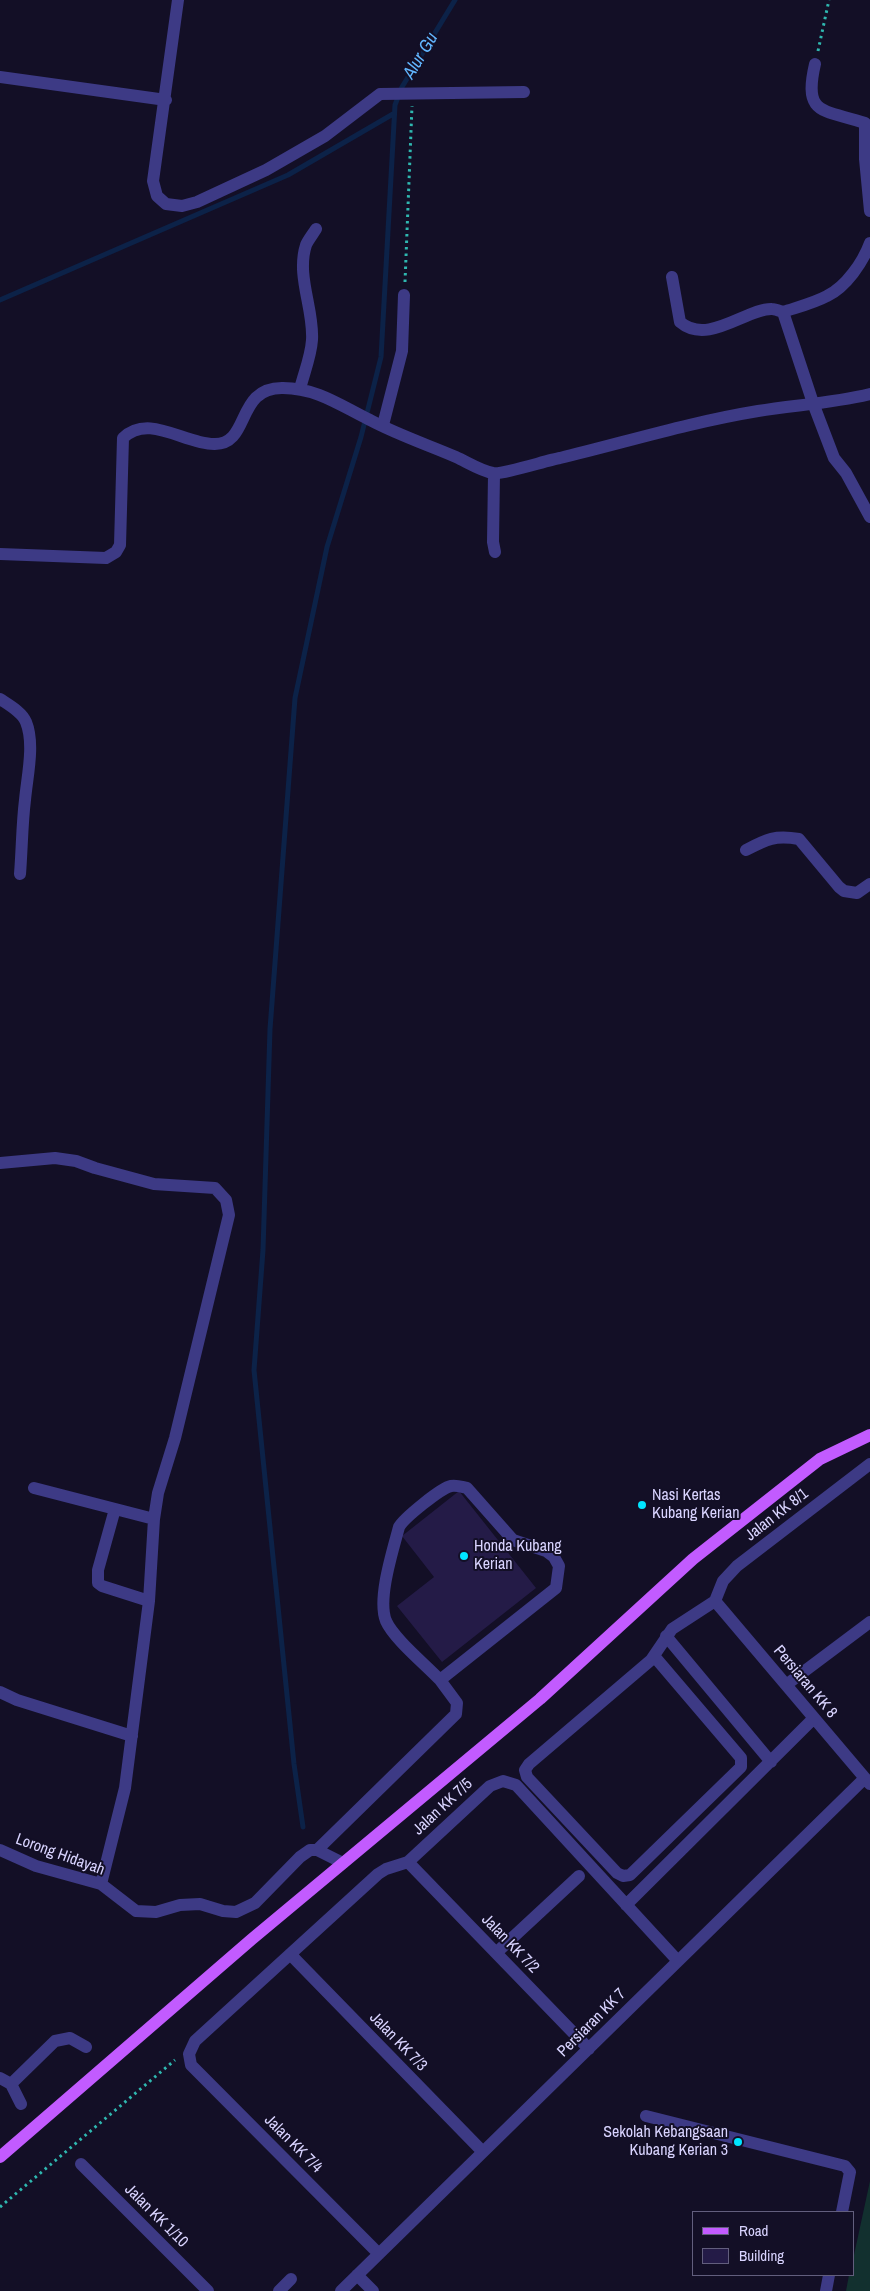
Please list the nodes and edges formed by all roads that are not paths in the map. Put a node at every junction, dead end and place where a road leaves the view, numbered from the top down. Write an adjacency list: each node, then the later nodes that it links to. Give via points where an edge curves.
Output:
1 (178, 0): 5 (street)
2 (815, 64): 6 (street, via 810,92 813,102 820,108 865,123)
3 (0, 77): 5 (street)
4 (524, 92): 5 (street, via 380,94 325,136 266,170 182,206 166,204 157,196 153,182)
5 (166, 100)
6 (870, 211)
7 (316, 229): 12 (street, via 306,244 304,255 312,341)
8 (870, 243): 11 (street, via 866,256 854,273 829,296)
9 (672, 277): 11 (street, via 680,322 685,327 705,329 729,325 771,309)
10 (404, 295): 15 (street, via 402,351)
11 (783, 312): 14 (street)
12 (300, 389): 15 (street, via 326,396); 19 (street, via 282,388 260,393 226,443 214,444 146,427 131,430 123,438 121,456 120,545 106,558)
13 (870, 394): 14 (street)
14 (813, 403): 16 (street, via 678,426); 17 (street, via 834,458)
15 (377, 423): 16 (street)
16 (494, 474): 18 (street, via 492,542)
17 (870, 517)
18 (495, 552)
19 (0, 554)
20 (0, 699): 22 (street, via 26,722 30,745)
21 (746, 850): 23 (street, via 770,838 799,839 844,891 857,893)
22 (20, 874)
23 (870, 884)
24 (0, 1163): 29 (street, via 55,1158 76,1161 154,1184 215,1188 226,1200 229,1215 177,1429 158,1492)
25 (870, 1435): 45 (main road, via 820,1459 693,1559 540,1699)
26 (870, 1464): 30 (street, Jalan KK 8/1, via 737,1566 723,1581)
27 (34, 1488): 28 (street)
28 (115, 1509): 29 (street); 31 (street, via 98,1570 98,1582)
29 (154, 1519): 31 (street)
30 (715, 1601): 33 (street); 36 (street, Persiaran KK 8)
31 (149, 1602): 39 (street)
32 (870, 1622): 36 (street)
33 (666, 1636): 34 (street); 40 (street)
34 (654, 1656): 34 (street, via 528,1764 525,1770 526,1777 624,1876 630,1875 743,1762)
35 (440, 1680): 35 (street, Lorong Hidayah, via 556,1588 559,1576 559,1566 554,1557 513,1540 467,1488 460,1486 450,1486 404,1519 399,1527 383,1601 387,1623); 43 (street, Lorong Hidayah, via 457,1703 456,1714)
36 (786, 1685): 38 (street, Persiaran KK 8)
37 (0, 1692): 39 (street, via 16,1700)
38 (814, 1718): 40 (street); 41 (street, Persiaran KK 8)
39 (132, 1736): 47 (street, via 125,1788)
40 (770, 1762): 48 (street)
41 (868, 1781): 51 (street, Persiaran KK 7)
42 (0, 1850): 47 (street, Lorong Hidayah, via 36,1866)
43 (317, 1850): 45 (street); 47 (street, Lorong Hidayah, via 310,1850 300,1857 255,1903 236,1912 200,1904 180,1905 156,1912 136,1911)
44 (408, 1862): 48 (street, Jalan KK 7/5, via 490,1786 504,1781 516,1785); 49 (street, Jalan KK 7/2); 50 (street, via 378,1874)
45 (343, 1863): 58 (main road)
46 (579, 1876): 49 (street)
47 (101, 1884)
48 (626, 1905): 51 (street)
49 (496, 1952): 53 (street, Jalan KK 7/2)
50 (290, 1954): 57 (street, Jalan KK 7/3); 61 (street, Jalan KK 7/4, via 195,2041 189,2054 191,2065)
51 (678, 1961): 53 (street, Persiaran KK 7)
52 (86, 2046): 54 (street, via 70,2038 55,2041)
53 (589, 2048): 57 (street, Persiaran KK 7)
54 (5, 2081): 55 (street)
55 (21, 2104)
56 (646, 2116): 60 (street, via 845,2166 850,2172)
57 (483, 2152): 61 (street, Persiaran KK 7)
58 (0, 2158)
59 (81, 2164): 65 (street, Jalan KK 1/10)
60 (842, 2211)
61 (379, 2254): 62 (street, Persiaran KK 7)
62 (357, 2275): 67 (street, Persiaran KK 7); 68 (street)
63 (829, 2276): 69 (street)
64 (291, 2278): 66 (street)
65 (208, 2291)
66 (279, 2291)
67 (341, 2291)
68 (373, 2291)
69 (826, 2291)

